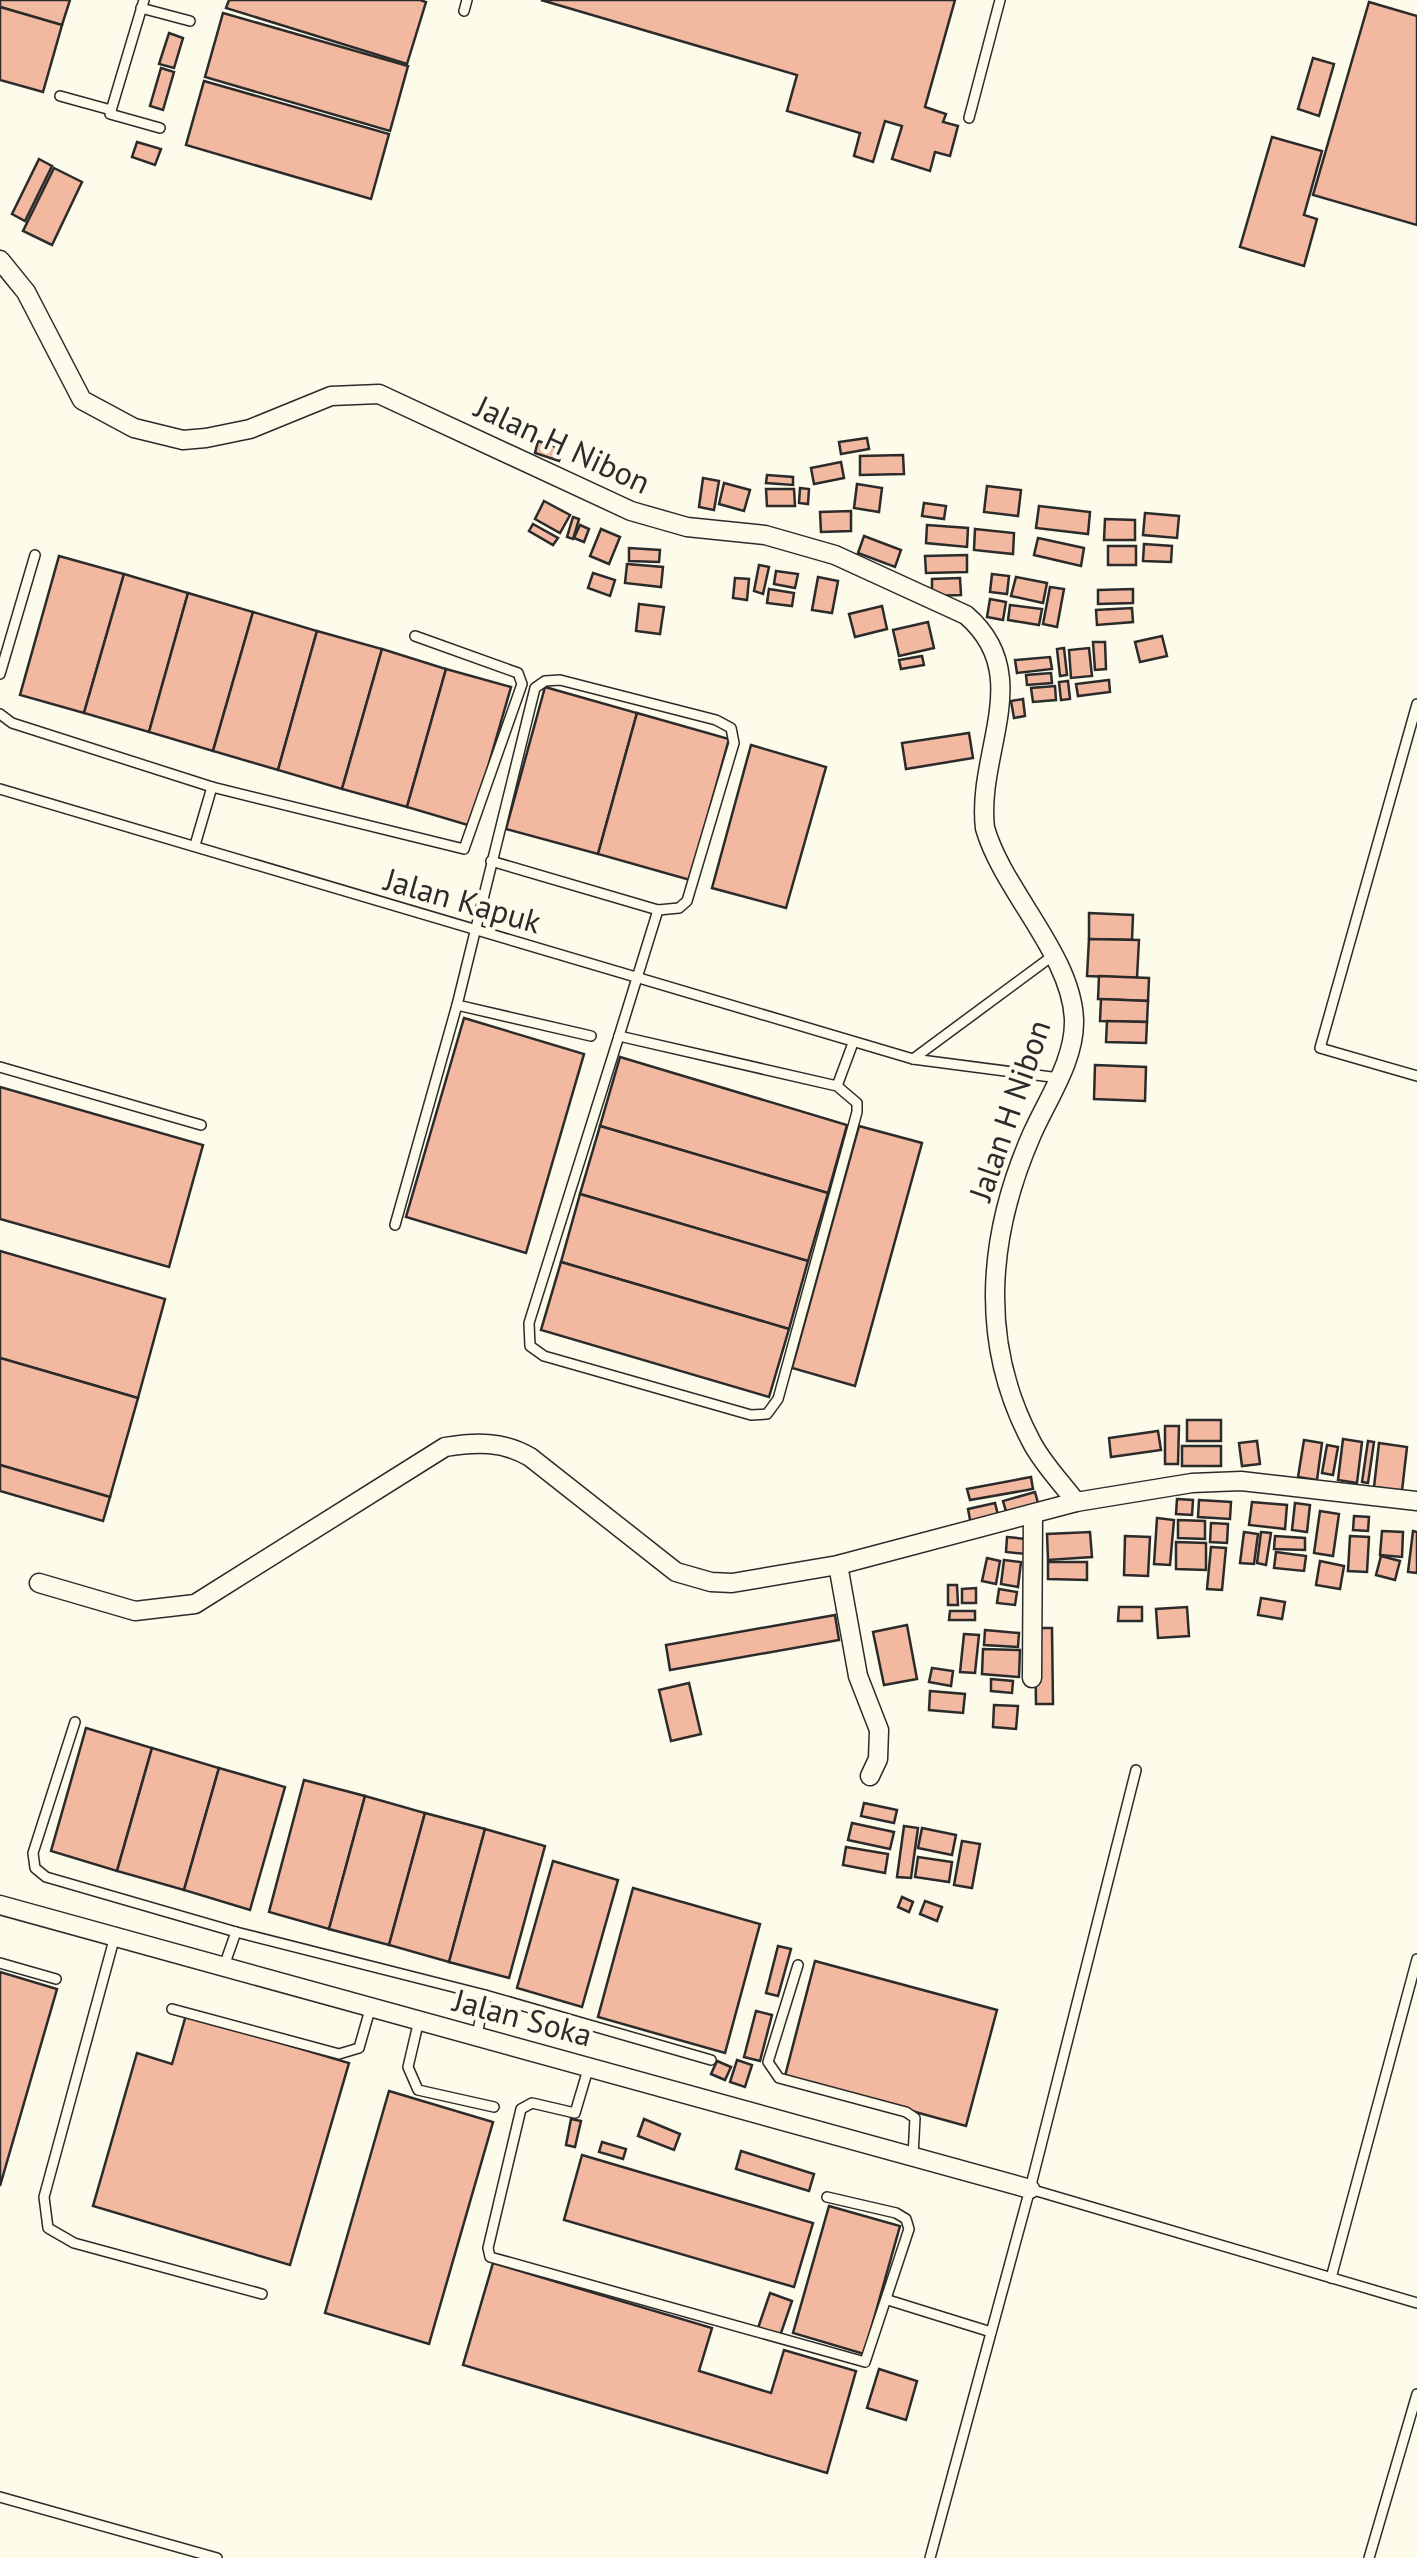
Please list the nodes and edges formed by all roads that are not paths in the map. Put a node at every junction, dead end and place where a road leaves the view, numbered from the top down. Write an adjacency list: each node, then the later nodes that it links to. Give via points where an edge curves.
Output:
1 (1000, 0): 6 (lane)
2 (142, 4): 3 (lane); 5 (lane)
3 (190, 21)
4 (60, 96): 5 (lane)
5 (110, 112): 7 (lane)
6 (969, 118)
7 (160, 128)
8 (0, 260): 20 (street, Jalan H Nibon, via 26,292 82,400 134,428 183,440 206,438 250,429 331,396 379,394 630,511 687,527 765,535 836,556 966,616 986,634 1001,668 985,828)
9 (35, 555): 11 (lane)
10 (415, 636): 14 (lane, via 518,673 522,684 464,849)
11 (0, 674)
12 (1417, 704): 28 (lane, via 1320,1048)
13 (0, 714): 14 (lane)
14 (212, 787): 16 (lane)
15 (0, 789): 16 (lane, Jalan Kapuk)
16 (194, 845): 19 (lane, Jalan Kapuk)
17 (491, 861): 18 (lane); 18 (lane, via 535,688 545,680 716,720 731,728 734,743 687,901); 19 (lane)
18 (658, 910): 21 (lane)
19 (478, 932): 21 (lane, Jalan Kapuk); 22 (lane)
20 (1051, 957): 26 (lane); 29 (street, Jalan H Nibon, via 1074,1022)
21 (637, 976): 24 (lane); 25 (lane, Jalan Kapuk)
22 (457, 1006): 23 (lane); 32 (lane)
23 (590, 1036)
24 (619, 1036): 30 (lane); 30 (lane, via 529,1323 530,1346 544,1356 751,1416 766,1414 778,1399 857,1112 857,1102)
25 (853, 1043): 26 (lane, Jalan Kapuk); 30 (lane)
26 (913, 1060): 29 (lane, Jalan Kapuk)
27 (0, 1067): 31 (lane)
28 (1417, 1076)
29 (1058, 1078): 34 (street, Jalan H Nibon, via 1007,1200 992,1303 1020,1418)
30 (838, 1086)
31 (201, 1125)
32 (394, 1225)
33 (1417, 1501): 34 (street, via 1241,1480)
34 (1076, 1502): 35 (street)
35 (1033, 1515): 36 (street); 38 (street)
36 (838, 1565): 37 (street, via 732,1583 685,1575 530,1456 511,1446 469,1443 445,1446 195,1604 135,1611); 41 (street, via 858,1676 879,1730)
37 (39, 1583)
38 (1032, 1678)
39 (75, 1722): 43 (lane, via 33,1853 35,1868 46,1878)
40 (1136, 1770): 59 (lane)
41 (870, 1776)
42 (0, 1905): 44 (street, Jalan Soka)
43 (236, 1932): 48 (lane); 50 (lane)
44 (115, 1936): 48 (street, Jalan Soka); 62 (lane, via 44,2197 48,2228 74,2244)
45 (1417, 1959): 61 (lane)
46 (0, 1963): 49 (lane)
47 (798, 1965): 58 (lane, via 768,2062 772,2072 906,2112 917,2128)
48 (224, 1966): 51 (street, Jalan Soka)
49 (56, 1980)
50 (486, 1995): 54 (lane); 55 (lane)
51 (370, 2006): 52 (lane, via 360,2048 338,2054); 53 (street, Jalan Soka)
52 (172, 2009)
53 (420, 2020): 54 (street, Jalan Soka); 57 (lane, via 408,2066 418,2090)
54 (477, 2035): 56 (street, Jalan Soka)
55 (711, 2060)
56 (589, 2066): 58 (street, Jalan Soka); 63 (lane, via 575,2113 532,2102 522,2109 490,2257 857,2364 869,2356)
57 (494, 2107)
58 (912, 2158): 59 (street, Jalan Soka)
59 (1030, 2189): 61 (lane); 65 (lane)
60 (827, 2196): 63 (lane, via 906,2219 909,2229)
61 (1331, 2278): 64 (lane)
62 (262, 2294)
63 (888, 2300): 65 (lane)
64 (1417, 2303)
65 (991, 2332): 69 (lane)
66 (1417, 2394): 70 (lane)
67 (0, 2497): 68 (lane)
68 (217, 2558)
69 (930, 2558)
70 (1368, 2558)

